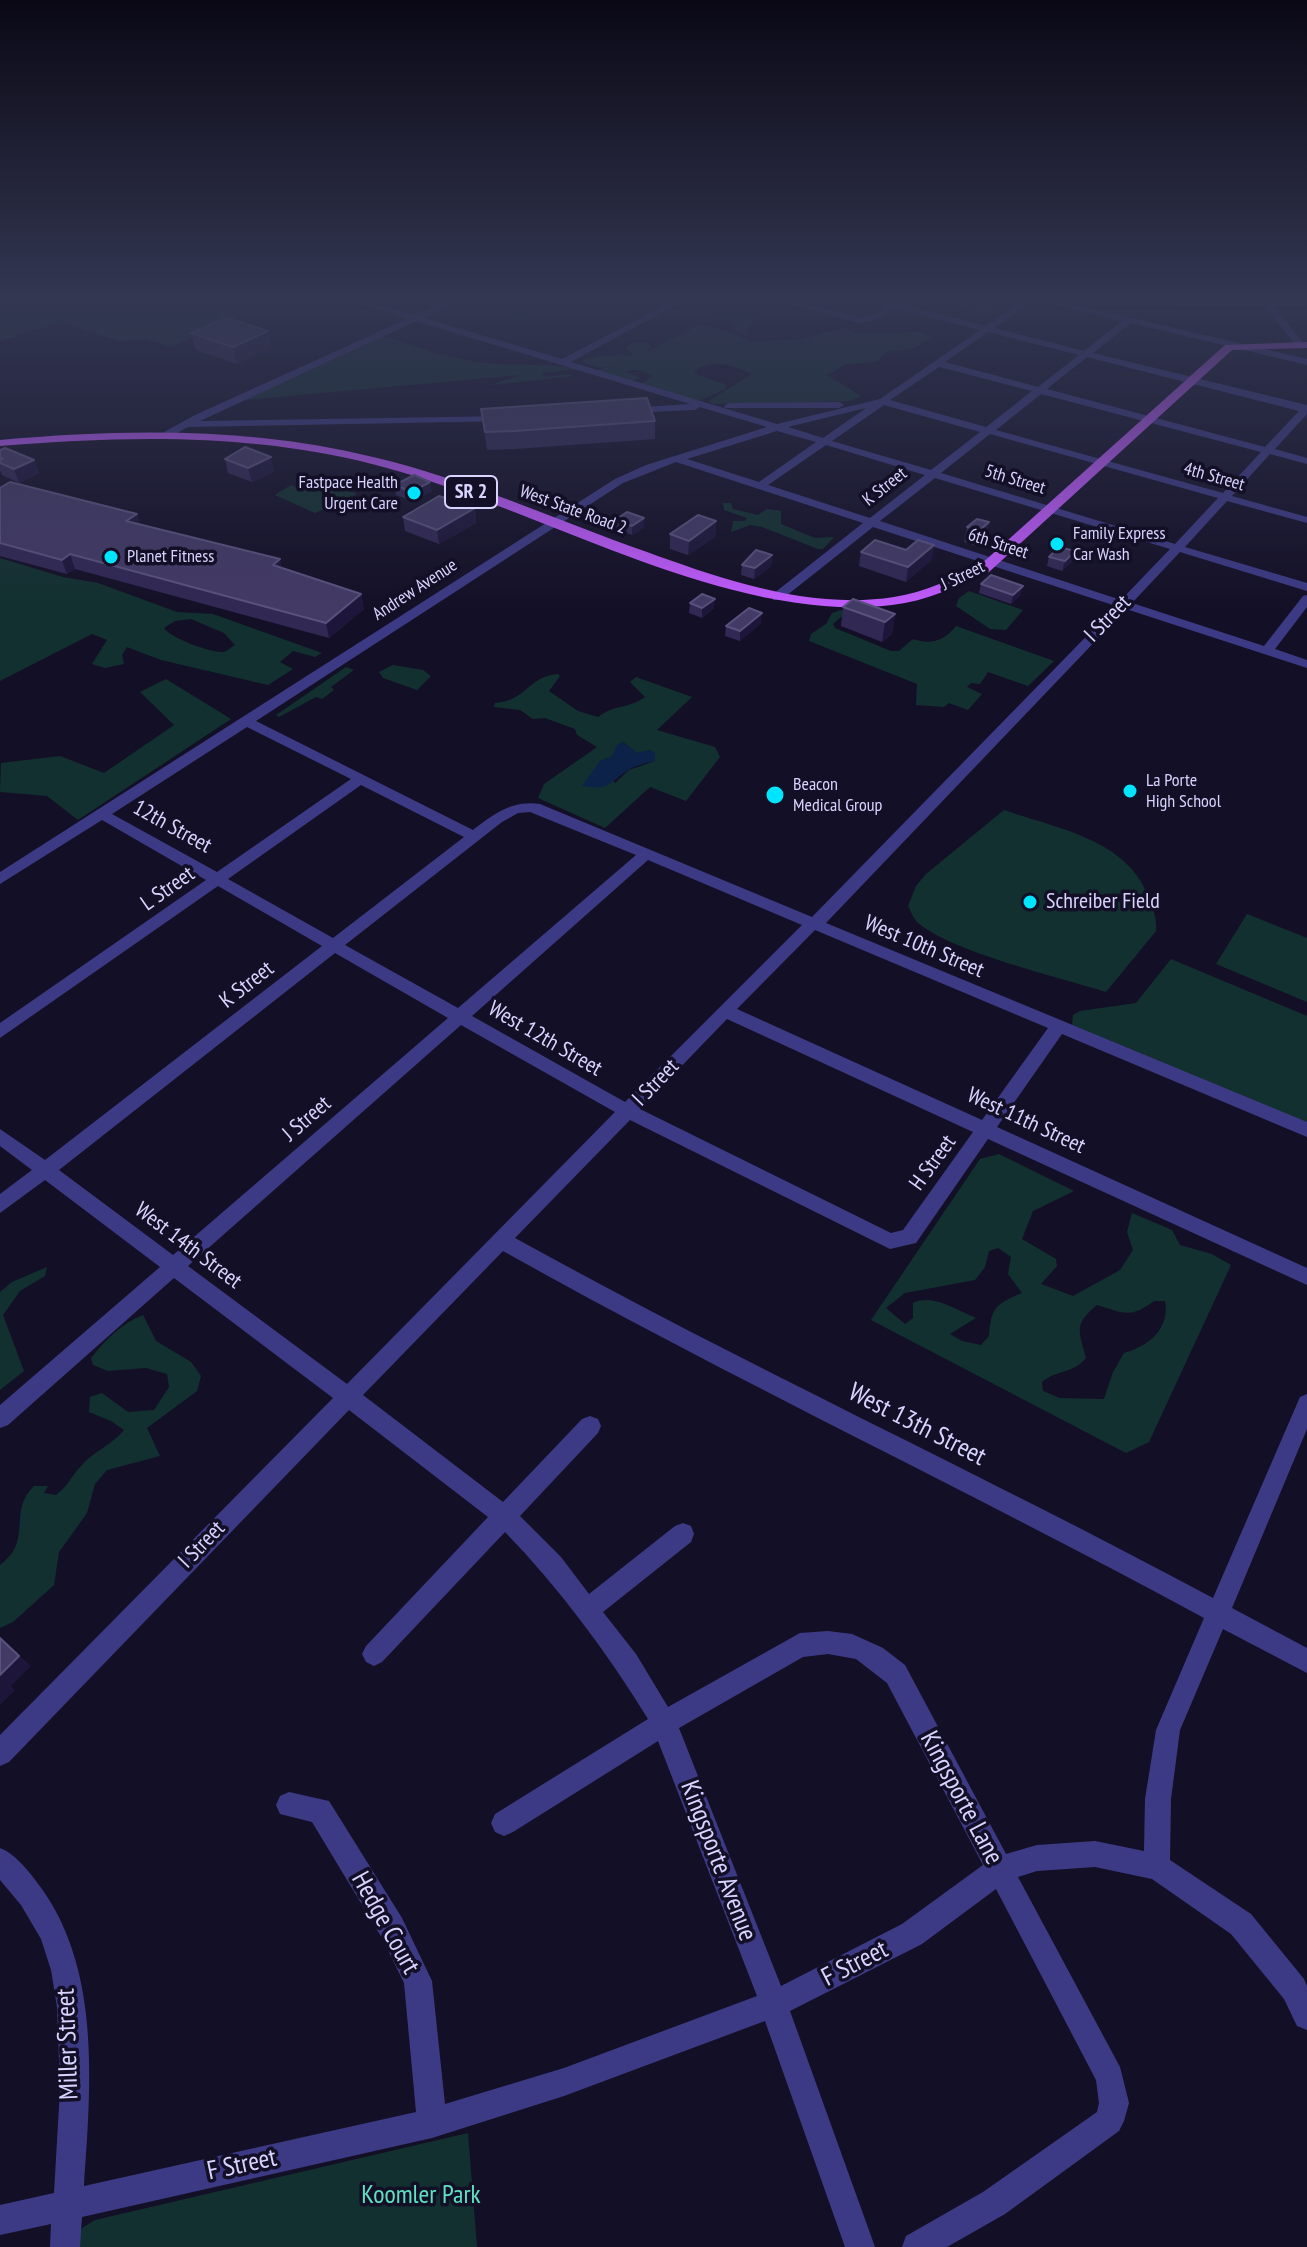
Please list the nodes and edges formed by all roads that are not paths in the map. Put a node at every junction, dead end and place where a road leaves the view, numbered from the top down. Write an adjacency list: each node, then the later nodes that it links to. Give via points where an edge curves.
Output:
1 (234, 402): 16 (street)
2 (695, 402): 11 (street, 5th Street)
3 (879, 402): 10 (street, Andrew Avenue)
4 (881, 402): 21 (street)
5 (885, 402): 18 (street, 4th Street)
6 (1024, 402): 18 (street, K Street)
7 (1083, 402): 15 (street)
8 (1170, 402): 15 (main road, J Street / SR 2)
9 (1278, 402): 12 (street)
10 (866, 405): 11 (street); 17 (street, Andrew Avenue)
11 (709, 406): 13 (street); 17 (street, 5th Street)
12 (1307, 409): 23 (street, I Street)
13 (616, 412)
14 (518, 418): 16 (street)
15 (1150, 420): 23 (street); 27 (main road, J Street / SR 2)
16 (186, 424): 19 (street)
17 (778, 427): 21 (street, 5th Street); 25 (street, Andrew Avenue)
18 (989, 430): 27 (street, 4th Street); 28 (street, K Street)
19 (168, 434): 20 (main road, West State Road 2 / SR 2); 33 (main road, West State Road 2 / SR 2, via 263,441 370,460)
20 (40, 439): 22 (main road, West State Road 2 / SR 2); 24 (main road)
21 (825, 441): 28 (street, 5th Street); 29 (street)
22 (0, 443)
23 (1267, 451): 26 (street); 30 (street, I Street)
24 (0, 457)
25 (677, 459): 29 (street, 6th Street); 33 (street, Andrew Avenue, via 619,481)
26 (1307, 461)
27 (1103, 462): 30 (street, 4th Street); 31 (main road, J Street / SR 2)
28 (934, 474): 31 (street, 5th Street); 34 (street, K Street)
29 (760, 486): 34 (street, 6th Street)
30 (1224, 497): 32 (street, 4th Street); 35 (street, I Street)
31 (1051, 510): 35 (street, 5th Street); 36 (main road, J Street / SR 2)
32 (1307, 520)
33 (554, 522): 38 (main road, West State Road 2 / SR 2, via 706,578); 44 (street, Andrew Avenue)
34 (872, 522): 36 (street, 6th Street); 38 (street, K Street)
35 (1177, 548): 37 (street, 5th Street); 41 (street, I Street)
36 (993, 562): 40 (main road, J Street / SR 2, via 928,592); 41 (street, 6th Street)
37 (1307, 587)
38 (777, 597): 40 (main road, West State Road 2 / SR 2)
39 (1307, 599): 42 (street)
40 (847, 602)
41 (1123, 603): 42 (street, 6th Street); 52 (street, I Street)
42 (1267, 651): 43 (street, 6th Street)
43 (1307, 664)
44 (246, 721): 45 (street); 47 (street, Andrew Avenue)
45 (359, 780): 48 (street); 51 (street, L Street)
46 (525, 806): 48 (street, K Street, via 507,811); 49 (street, West 10th Street)
47 (102, 814): 50 (street, Andrew Avenue); 51 (street, 12th Street)
48 (474, 836): 53 (street, K Street)
49 (645, 855): 52 (street, West 10th Street); 55 (street, J Street)
50 (0, 879)
51 (221, 879): 53 (street, West 12th Street); 57 (street, L Street)
52 (812, 925): 54 (street, I Street); 56 (street, West 10th Street)
53 (335, 945): 55 (street, West 12th Street); 62 (street, K Street)
54 (725, 1011): 58 (street, I Street); 59 (street, West 11th Street)
55 (460, 1016): 58 (street, West 12th Street); 66 (street, J Street)
56 (1058, 1027): 59 (street, H Street); 60 (street, West 10th Street)
57 (0, 1032)
58 (629, 1111): 64 (street, I Street); 65 (street, West 12th Street, via 882,1239)
59 (987, 1130): 65 (street, H Street, via 909,1237); 67 (street, West 11th Street)
60 (1307, 1130)
61 (0, 1136): 62 (street, West 14th Street)
62 (45, 1170): 63 (street, K Street); 66 (street, West 14th Street)
63 (0, 1205)
64 (501, 1240): 68 (street, I Street); 75 (street, West 13th Street, via 625,1309)
65 (898, 1242)
66 (176, 1266): 68 (street, West 14th Street); 70 (street, J Street)
67 (1307, 1277)
68 (347, 1396): 72 (street, Kingsporte Avenue); 79 (street, I Street)
69 (1307, 1404): 75 (street)
70 (0, 1418)
71 (590, 1426): 72 (street)
72 (504, 1516): 74 (street, Kingsporte Avenue, via 553,1565); 76 (street)
73 (683, 1534): 74 (street)
74 (586, 1611): 78 (street, Kingsporte Avenue)
75 (1217, 1612): 77 (street, West 13th Street); 83 (street, via 1168,1730 1158,1799)
76 (374, 1654)
77 (1307, 1661)
78 (664, 1723): 81 (street, Kingsporte Lane); 84 (street, Kingsporte Lane, via 800,1645 826,1640 853,1645 878,1657 896,1674); 85 (street, Kingsporte Avenue)
79 (0, 1753)
80 (289, 1805): 87 (street, Hedge Court, via 320,1810 418,1981)
81 (504, 1823)
82 (0, 1861): 88 (street, Miller Street, via 21,1883 53,1934 68,1984 74,2049)
83 (1157, 1867): 84 (street, F Street, via 1095,1854 1037,1858); 86 (street, via 1241,1924 1294,1989)
84 (999, 1869): 85 (street, F Street, via 912,1934 799,1993); 92 (street, Kingsporte Lane, via 1110,2077 1114,2103 1109,2121 1100,2128 994,2203)
85 (772, 2001): 87 (street, F Street, via 638,2056); 91 (street, Kingsporte Avenue)
86 (1307, 2016)
87 (432, 2123): 88 (street, F Street)
88 (67, 2204): 89 (street, F Street); 90 (street, Miller Street)
89 (0, 2220)
90 (65, 2247)
91 (860, 2247)
92 (917, 2247)

